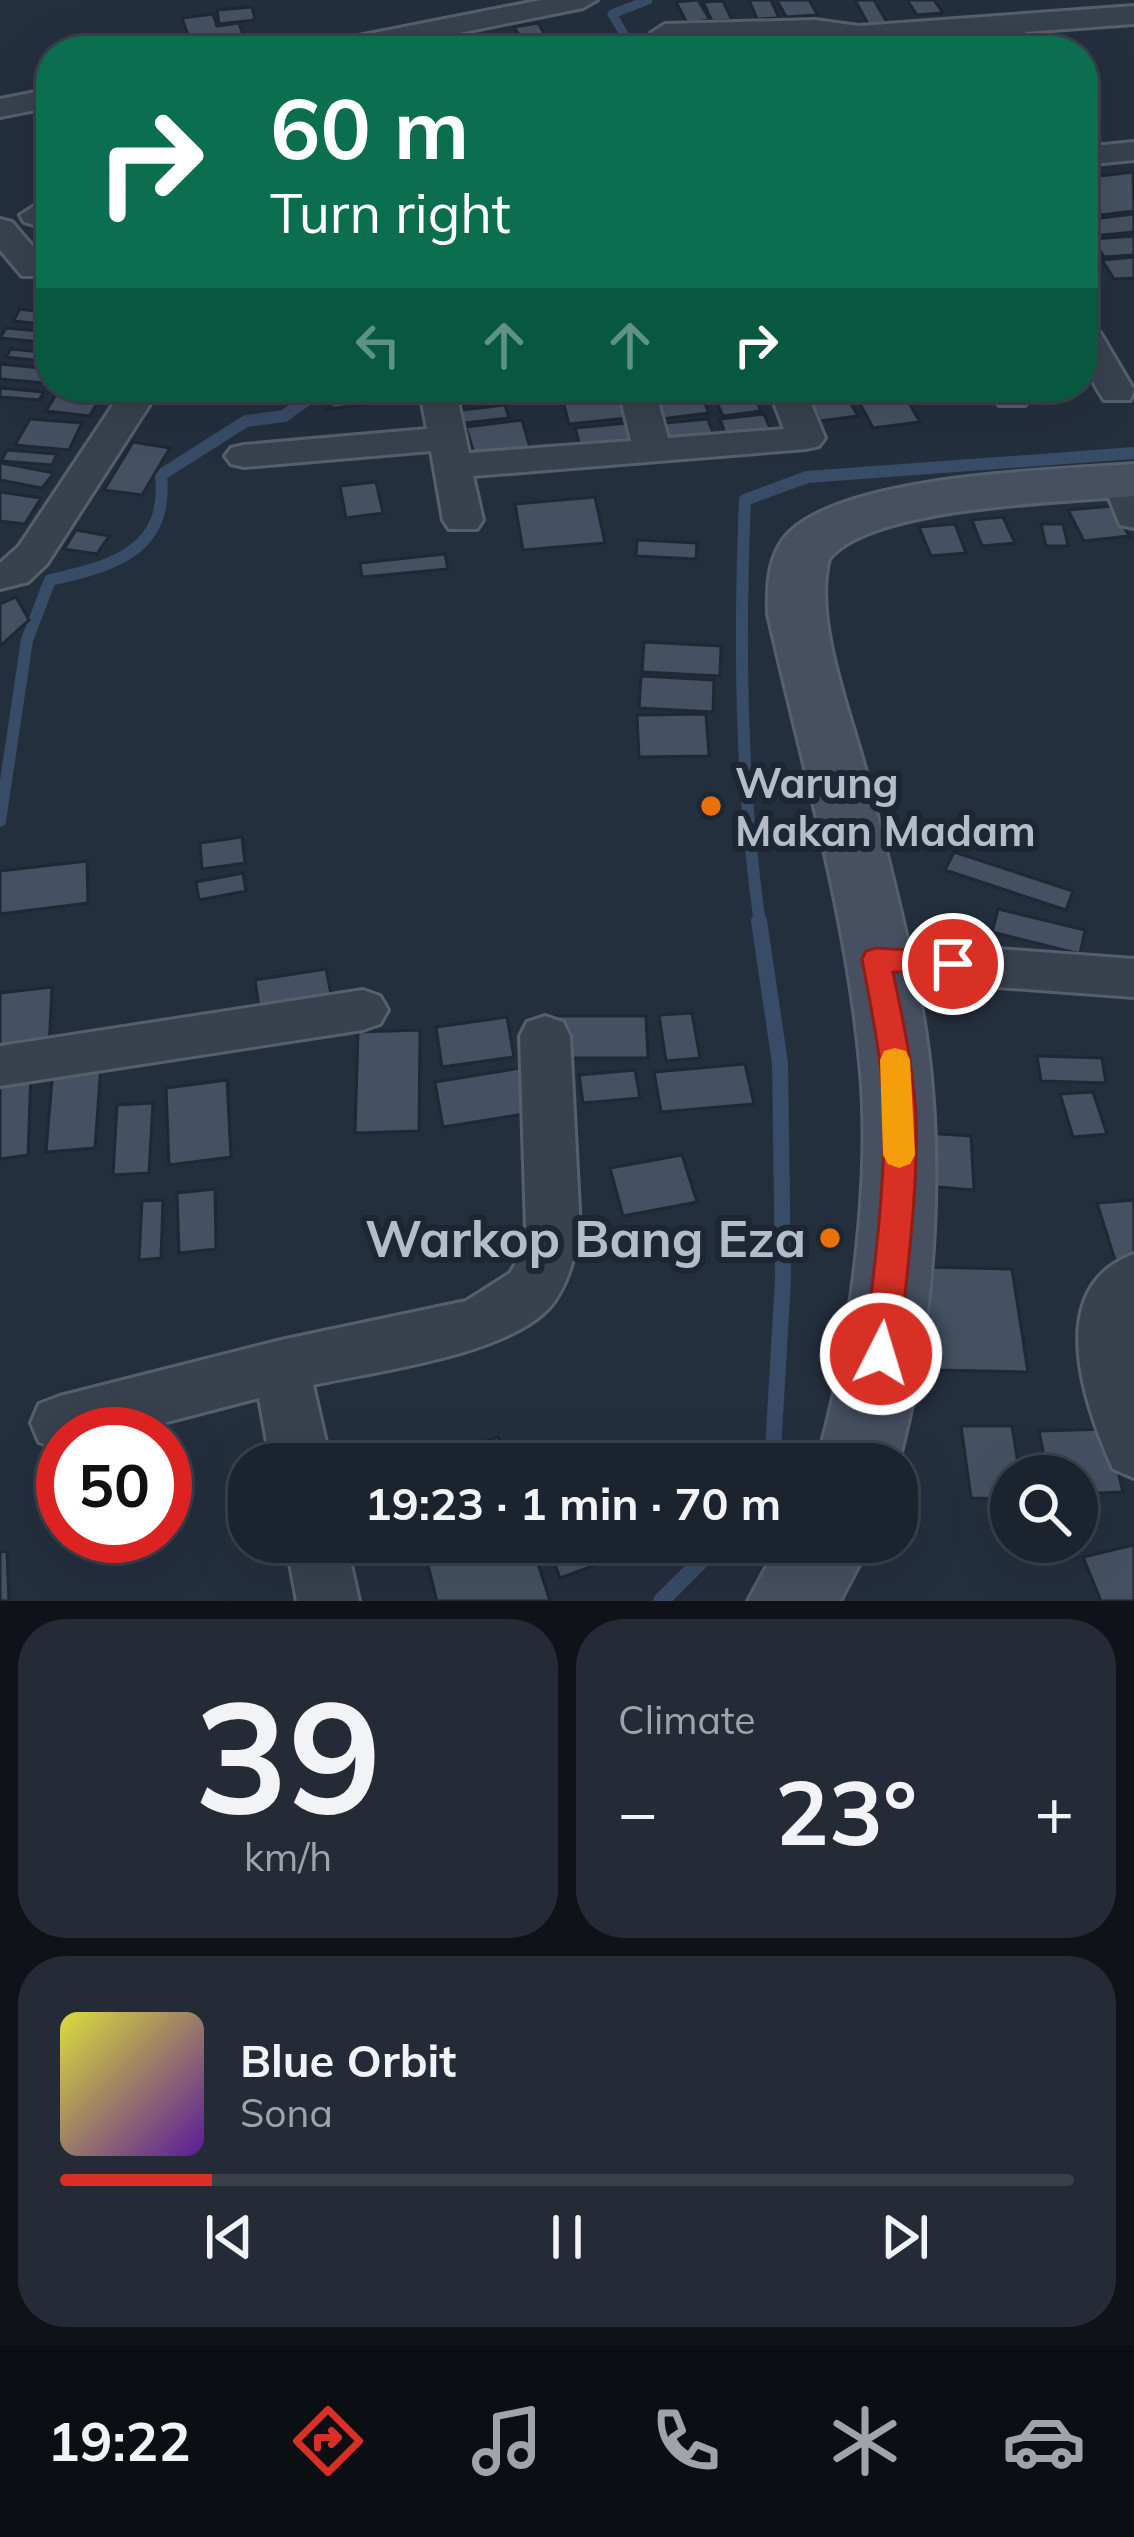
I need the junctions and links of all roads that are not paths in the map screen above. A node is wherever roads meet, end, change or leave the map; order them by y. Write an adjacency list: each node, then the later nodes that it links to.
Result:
1 (583, 0): 5 (street)
2 (838, 3): 8 (street)
3 (1134, 15): 4 (street)
4 (1006, 25): 9 (street); 10 (street)
5 (403, 36)
6 (665, 36): 7 (street)
7 (840, 36)
8 (859, 36)
9 (919, 36)
10 (1013, 36)
11 (36, 101): 12 (street)
12 (0, 108)
13 (1098, 151): 14 (street)
14 (1134, 152)
15 (0, 229): 16 (street)
16 (34, 269)
17 (1098, 360): 18 (street)
18 (1117, 392)
19 (133, 402): 28 (street)
20 (440, 402): 23 (street)
21 (640, 402): 24 (street)
22 (792, 402): 24 (street)
23 (450, 452): 24 (street); 25 (street); 27 (street)
24 (653, 453)
25 (244, 457)
26 (1129, 496): 29 (main road)
27 (464, 520)
28 (0, 576)
29 (876, 959): 30 (street); 38 (main road)
30 (1134, 978)
31 (363, 1010): 33 (street)
32 (545, 1036): 35 (street)
33 (0, 1066)
34 (1134, 1278): 39 (street)
35 (281, 1366): 36 (street); 37 (street)
36 (122, 1407)
37 (297, 1443)
38 (862, 1443)
39 (1134, 1450)
40 (320, 1563): 41 (street)
41 (328, 1601)

